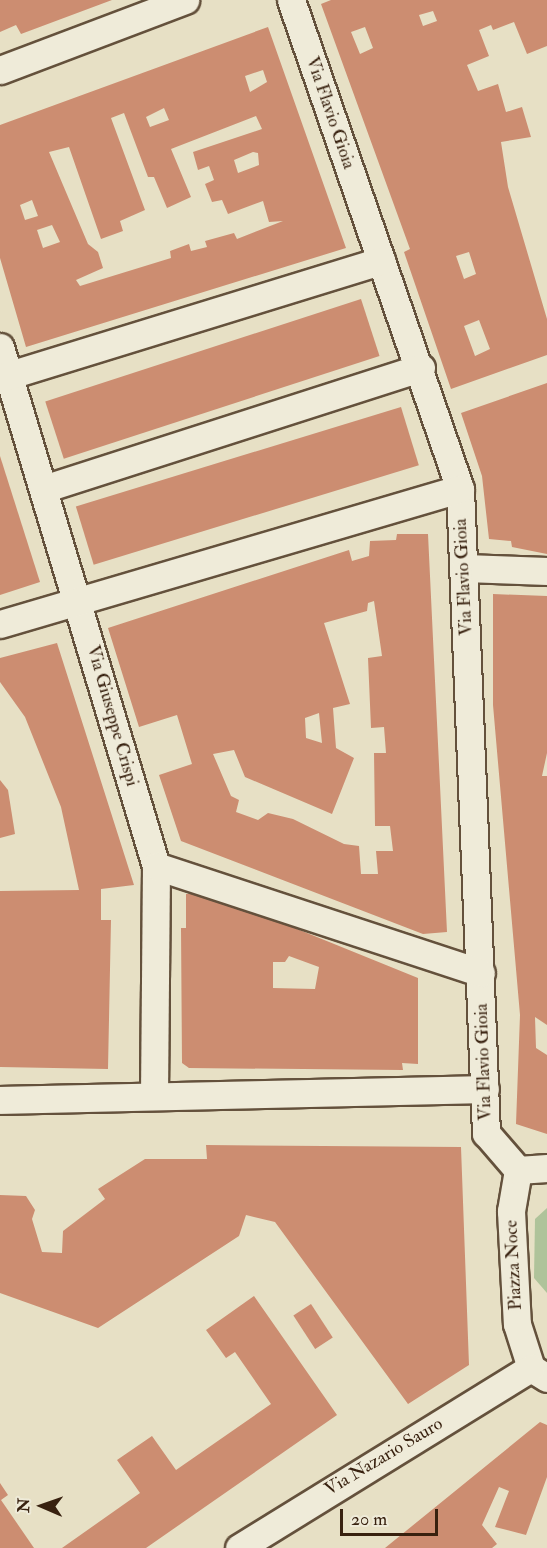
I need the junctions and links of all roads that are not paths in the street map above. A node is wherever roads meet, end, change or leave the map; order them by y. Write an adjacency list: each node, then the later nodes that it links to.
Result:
1 (185, 0): 3 (street)
2 (291, 0): 4 (street, Via Flavio Gioia)
3 (0, 70)
4 (381, 261): 6 (street, Via Flavio Gioia); 7 (street)
5 (0, 346): 7 (street, Via Giuseppe Crispi)
6 (421, 368): 8 (street); 9 (street, Via Flavio Gioia)
7 (5, 377): 8 (street, Via Giuseppe Crispi)
8 (43, 489): 12 (street, Via Giuseppe Crispi)
9 (460, 489): 10 (street, Via Flavio Gioia); 12 (street)
10 (465, 568): 11 (street); 15 (street, Via Flavio Gioia)
11 (547, 571)
12 (78, 602): 13 (street); 14 (street, Via Giuseppe Crispi)
13 (0, 624)
14 (156, 866): 15 (street); 17 (street, Via Giuseppe Crispi)
15 (481, 973): 16 (street, Via Flavio Gioia)
16 (485, 1089): 17 (street); 20 (street, Via Flavio Gioia)
17 (153, 1095): 18 (street)
18 (0, 1100)
19 (547, 1168): 20 (street)
20 (518, 1170): 21 (street, Piazza Noce)
21 (539, 1373): 22 (street, Via Nazario Sauro)
22 (268, 1539): 23 (street, Via Nazario Sauro)
23 (239, 1548)

